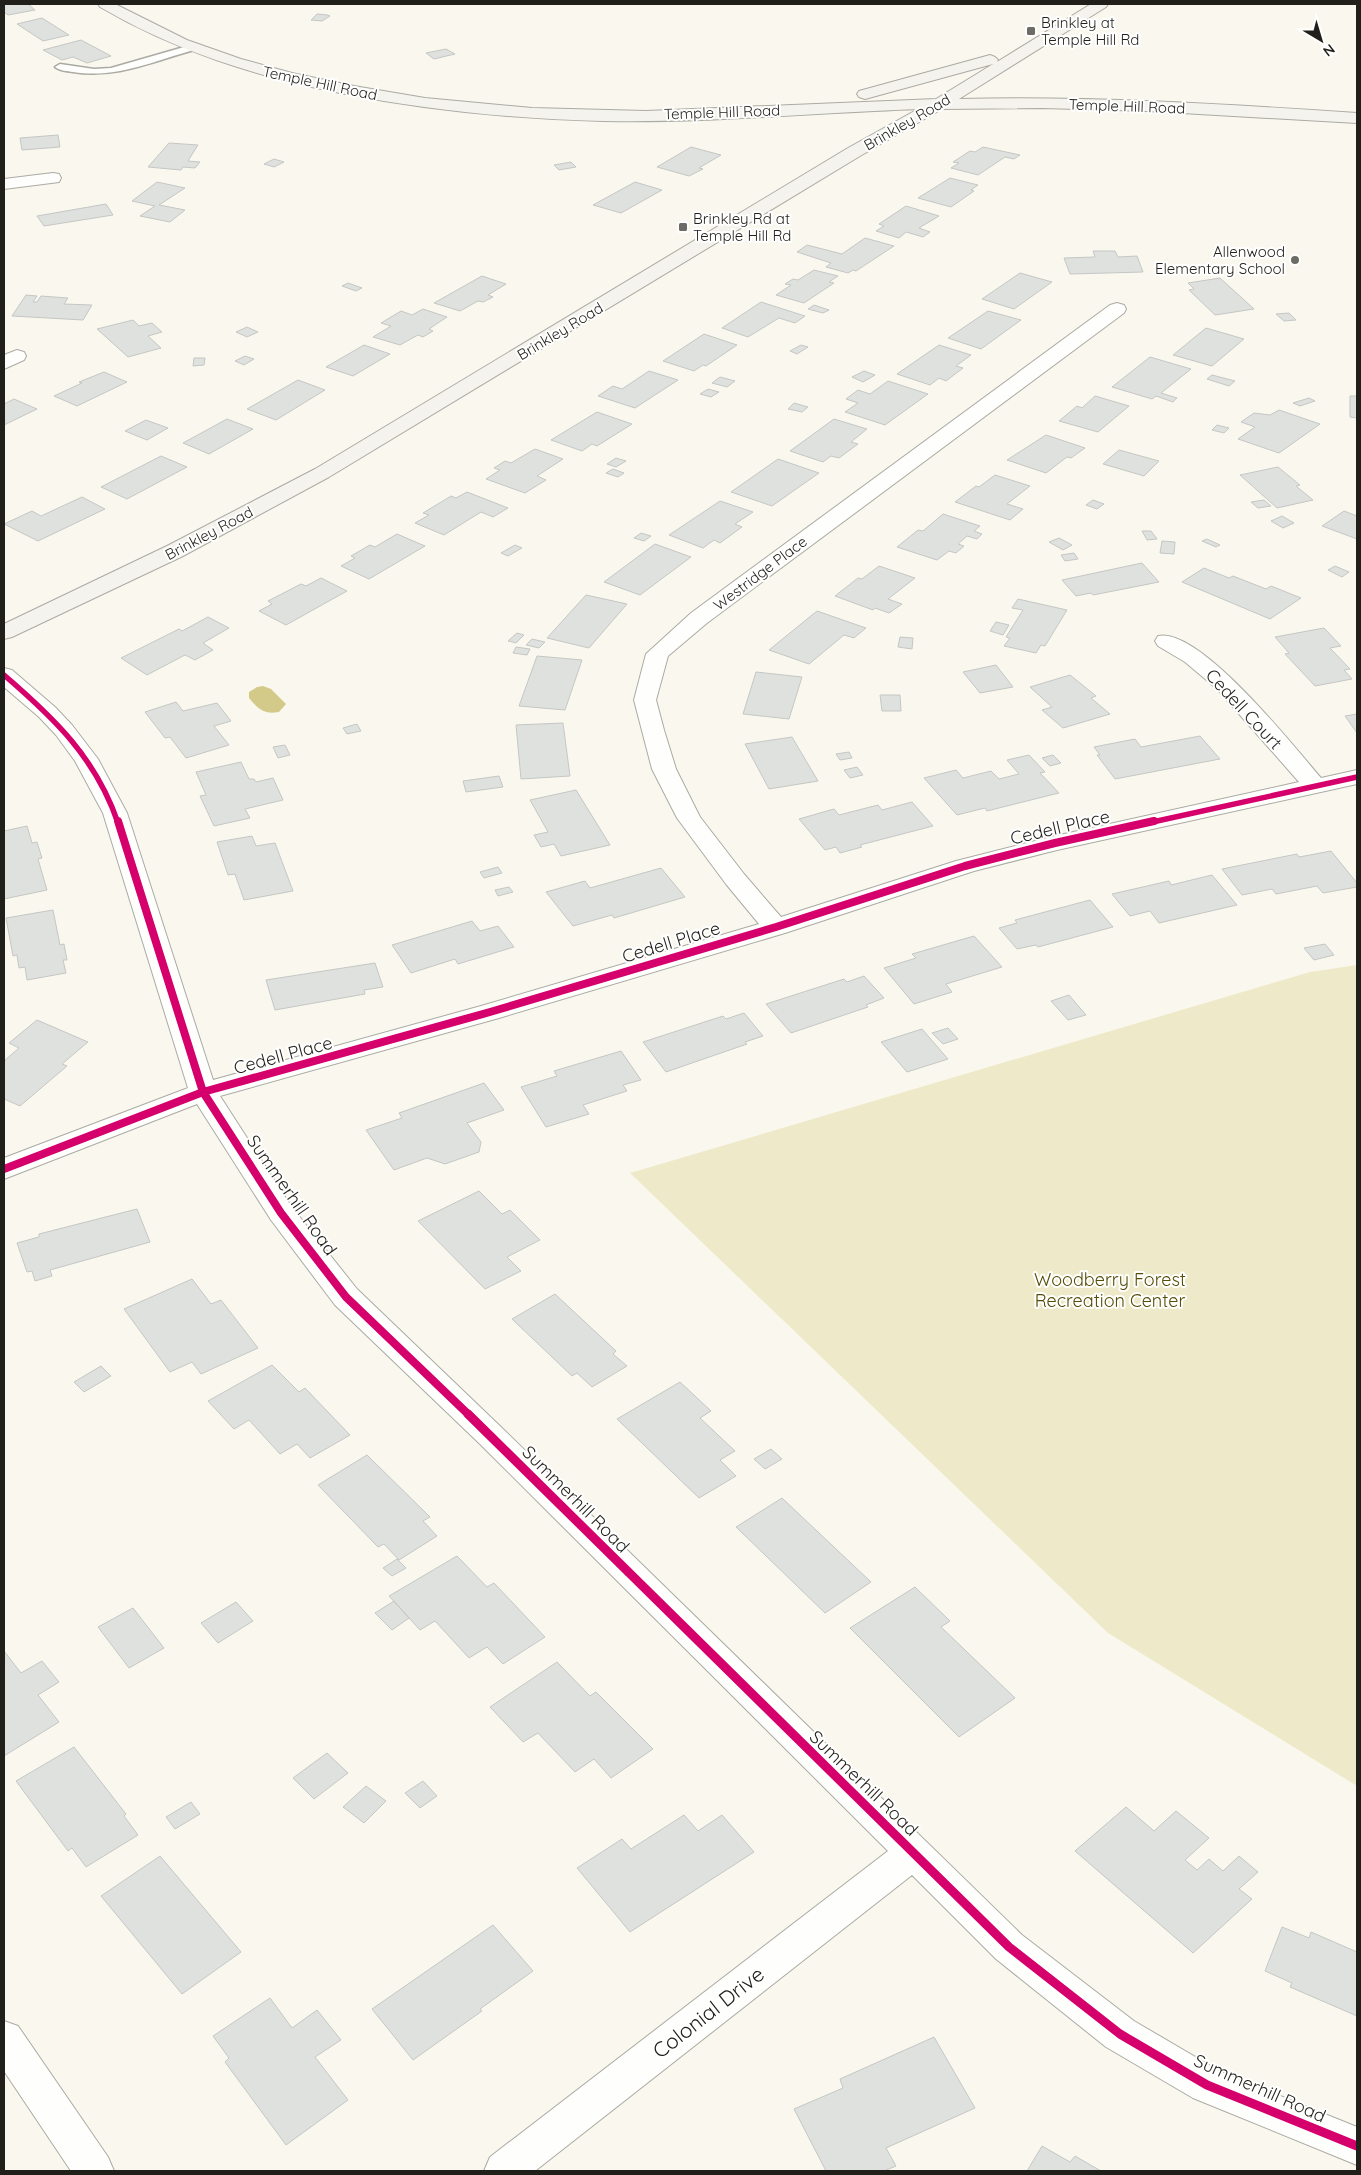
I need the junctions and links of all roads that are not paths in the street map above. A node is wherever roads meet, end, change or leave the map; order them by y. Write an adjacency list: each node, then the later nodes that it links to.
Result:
1 (105, 4): 4 (main road, Temple Hill Road)
2 (1101, 4): 3 (main road, Brinkley Road)
3 (1034, 45): 6 (main road, Brinkley Road); 7 (main road)
4 (191, 48): 5 (lane); 7 (main road, Temple Hill Road)
5 (60, 67)
6 (939, 104): 7 (main road, Temple Hill Road); 8 (main road, Temple Hill Road); 11 (main road, Brinkley Road)
7 (710, 113): 9 (main road)
8 (1357, 118)
9 (840, 123)
10 (858, 130): 11 (main road)
11 (854, 152): 15 (main road, Brinkley Road)
12 (53, 178): 13 (street)
13 (4, 184)
14 (1117, 309): 20 (street, Westridge Place)
15 (4, 632)
16 (1166, 641): 19 (street, Cedell Court)
17 (4, 675): 21 (street, Summerhill Road)
18 (1357, 778): 19 (street, Cedell Place)
19 (1315, 786): 20 (street, Cedell Place)
20 (776, 927): 21 (street, Cedell Place)
21 (203, 1092): 22 (street, Cedell Place); 23 (street, Summerhill Road)
22 (4, 1168)
23 (913, 1853): 25 (street, Summerhill Road); 27 (street, Colonial Drive)
24 (4, 2039): 26 (street)
25 (1357, 2146)
26 (94, 2171)
27 (504, 2171)

